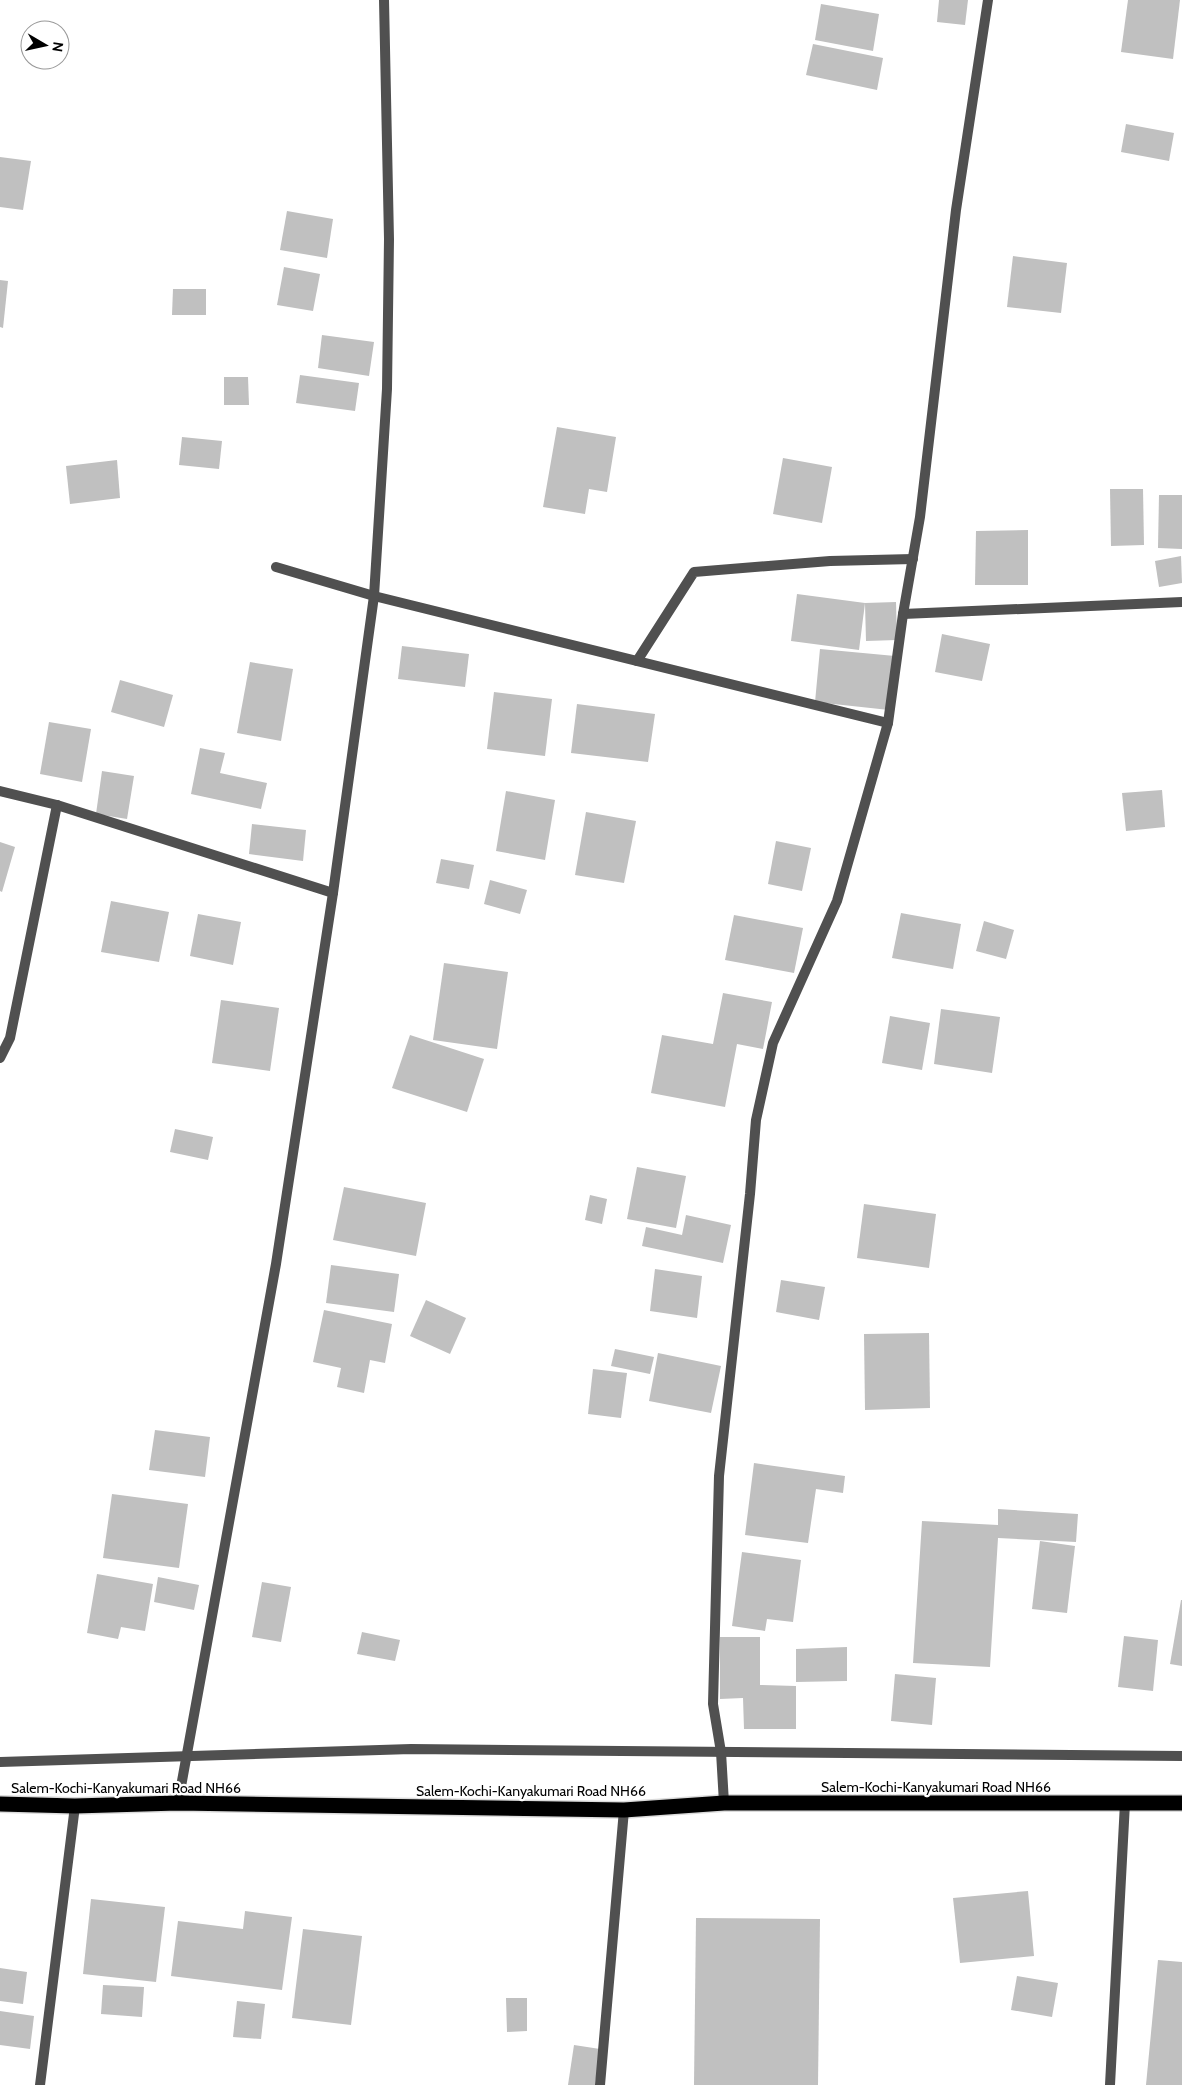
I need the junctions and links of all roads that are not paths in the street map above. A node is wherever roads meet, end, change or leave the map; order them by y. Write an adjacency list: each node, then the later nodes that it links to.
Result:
1 (384, 0): 5 (street)
2 (988, 0): 3 (street)
3 (913, 559): 7 (street); 8 (street)
4 (276, 567): 5 (street)
5 (374, 596): 8 (street); 12 (street)
6 (1182, 602): 7 (street)
7 (903, 614): 9 (street)
8 (637, 661): 9 (street)
9 (888, 724): 14 (street)
10 (0, 791): 11 (street)
11 (57, 805): 12 (street); 13 (street)
12 (333, 893): 15 (street)
13 (0, 1058)
14 (722, 1752): 15 (street); 16 (street); 19 (street)
15 (187, 1755): 17 (street); 18 (street)
16 (1182, 1756)
17 (0, 1762)
18 (178, 1803): 23 (highway, Salem-Kochi-Kanyakumari Road NH66); 24 (highway, Salem-Kochi-Kanyakumari Road NH66)
19 (724, 1803): 20 (highway, Salem-Kochi-Kanyakumari Road NH66); 24 (highway, Salem-Kochi-Kanyakumari Road NH66)
20 (1125, 1803): 21 (highway, Salem-Kochi-Kanyakumari Road NH66); 27 (street)
21 (1182, 1803)
22 (0, 1804): 23 (highway, Salem-Kochi-Kanyakumari Road NH66)
23 (75, 1806): 25 (street)
24 (624, 1810): 26 (street)
25 (40, 2085)
26 (600, 2085)
27 (1110, 2085)

